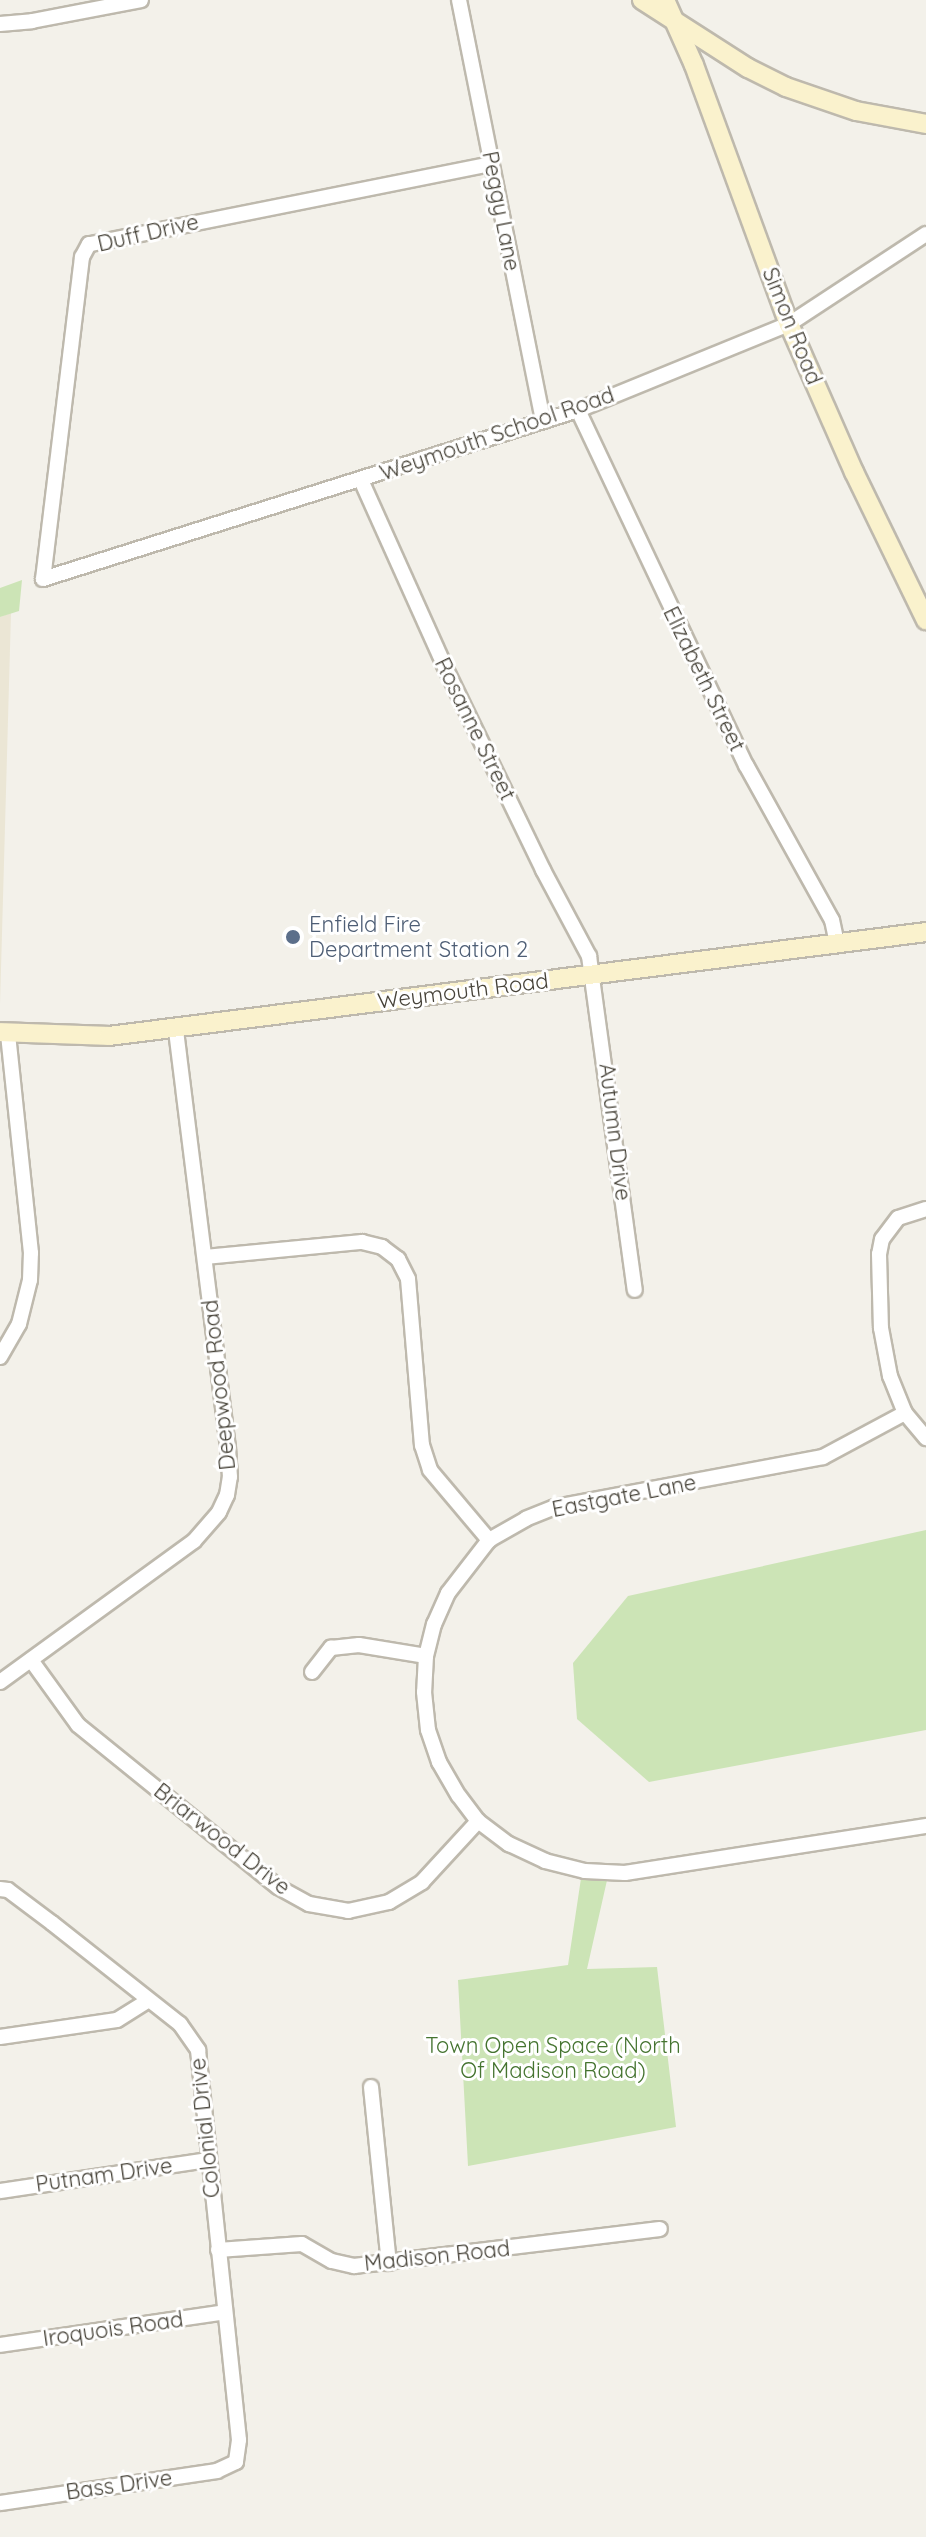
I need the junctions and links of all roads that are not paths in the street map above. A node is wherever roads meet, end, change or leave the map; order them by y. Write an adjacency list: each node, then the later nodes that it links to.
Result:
1 (141, 0): 5 (street)
2 (459, 0): 8 (street, Peggy Lane)
3 (642, 0): 6 (street)
4 (665, 0): 6 (street, Simon Road)
5 (0, 24)
6 (676, 25): 7 (street); 10 (street, Simon Road)
7 (926, 124)
8 (491, 164): 12 (street, Peggy Lane); 14 (street, Duff Drive)
9 (926, 234): 10 (street, Weymouth School Road)
10 (789, 324): 11 (street, Weymouth School Road); 15 (street, Simon Road)
11 (578, 410): 12 (street, Weymouth School Road); 17 (street, Elizabeth Street)
12 (543, 421): 13 (street, Weymouth School Road)
13 (361, 480): 14 (street, Weymouth School Road); 18 (street, Rosanne Street)
14 (43, 579)
15 (926, 620)
16 (926, 932): 17 (street, Weymouth Road)
17 (837, 943): 18 (street, Weymouth Road)
18 (594, 975): 19 (street, Weymouth Road); 23 (street, Autumn Drive)
19 (176, 1028): 20 (street, Weymouth Road); 22 (street, Deepwood Road)
20 (4, 1033): 24 (street)
21 (926, 1209): 25 (street)
22 (205, 1257): 27 (street); 29 (street, Deepwood Road)
23 (635, 1290)
24 (0, 1357)
25 (905, 1413): 26 (street); 27 (street, Eastgate Lane)
26 (926, 1438)
27 (489, 1540): 28 (street, Eastgate Lane)
28 (426, 1656): 30 (street); 32 (street, Eastgate Lane)
29 (31, 1660): 31 (street, Deepwood Road); 32 (street, Briarwood Drive)
30 (312, 1672)
31 (0, 1682)
32 (478, 1821): 33 (street, Eastgate Lane)
33 (926, 1826)
34 (0, 1889): 35 (street, Colonial Drive)
35 (147, 2001): 36 (street); 38 (street, Colonial Drive)
36 (0, 2037)
37 (371, 2087): 42 (street)
38 (207, 2160): 39 (street, Putnam Drive); 41 (street, Colonial Drive)
39 (0, 2191)
40 (660, 2229): 42 (street, Madison Road)
41 (218, 2250): 42 (street, Madison Road); 43 (street, Colonial Drive)
42 (389, 2263)
43 (225, 2312): 44 (street, Iroquois Road); 45 (street, Colonial Drive)
44 (0, 2345)
45 (236, 2462): 46 (street, Bass Drive)
46 (0, 2503)

